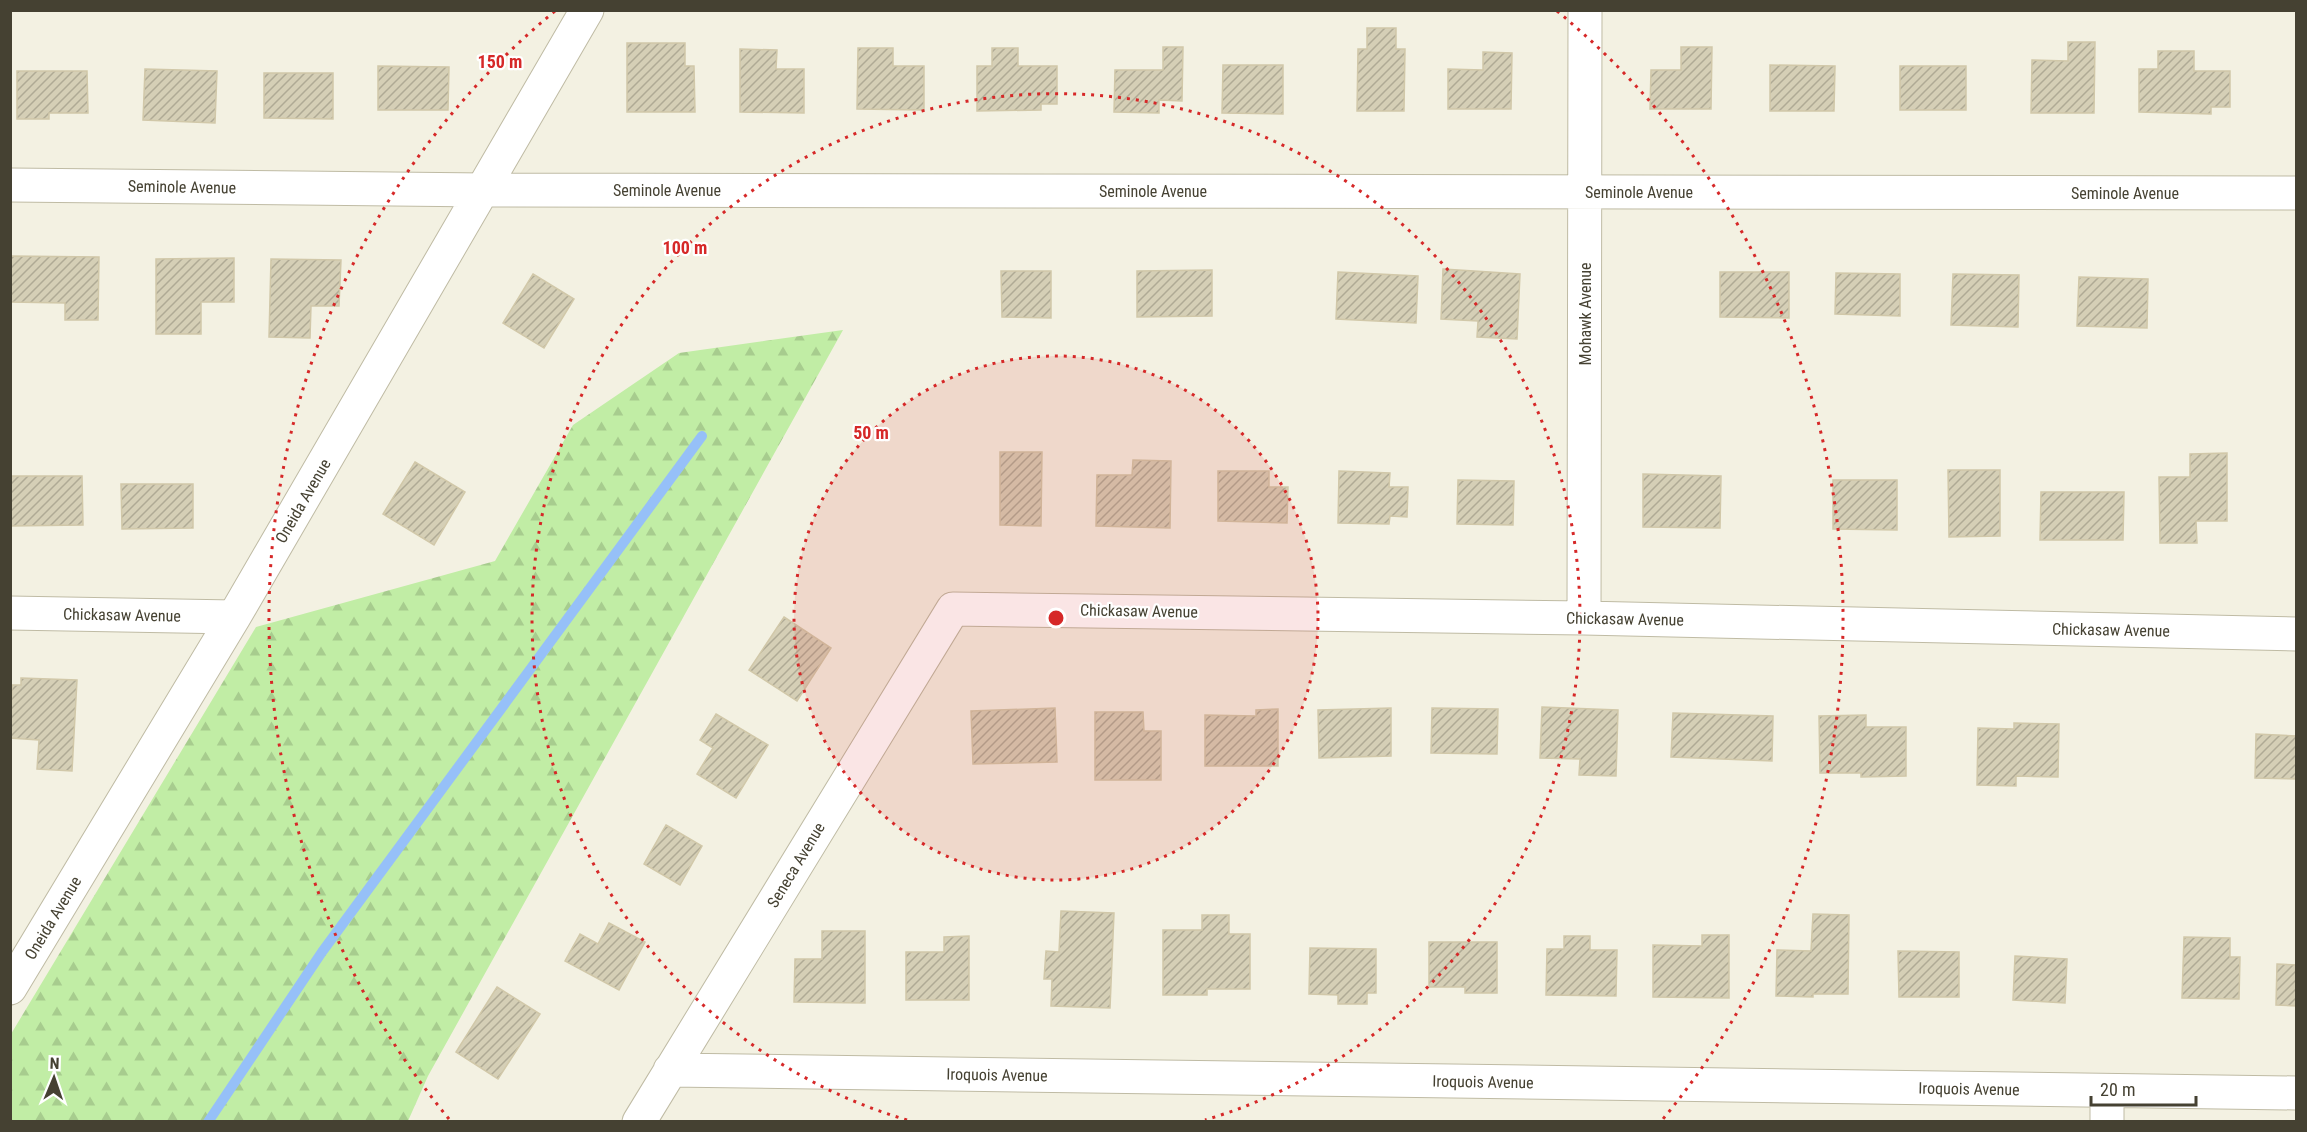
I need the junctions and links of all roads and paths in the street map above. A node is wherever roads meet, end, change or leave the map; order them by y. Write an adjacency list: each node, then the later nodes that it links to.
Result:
1 (587, 10): 4 (street, Oneida Avenue)
2 (1585, 10): 5 (street, Mohawk Avenue)
3 (10, 185): 4 (street, Seminole Avenue)
4 (485, 190): 5 (street, Seminole Avenue); 9 (street, Oneida Avenue)
5 (1585, 192): 6 (street, Seminole Avenue); 10 (street, Mohawk Avenue)
6 (2296, 193)
7 (953, 609): 10 (street, Chickasaw Avenue); 13 (street, Seneca Avenue)
8 (10, 613): 9 (street, Chickasaw Avenue)
9 (234, 618): 12 (street, Oneida Avenue)
10 (1584, 618): 11 (street, Chickasaw Avenue)
11 (2296, 634)
12 (10, 988)
13 (670, 1070): 15 (street, Iroquois Avenue); 16 (street, Seneca Avenue)
14 (2296, 1093): 15 (street, Iroquois Avenue)
15 (2107, 1106)
16 (639, 1122)

